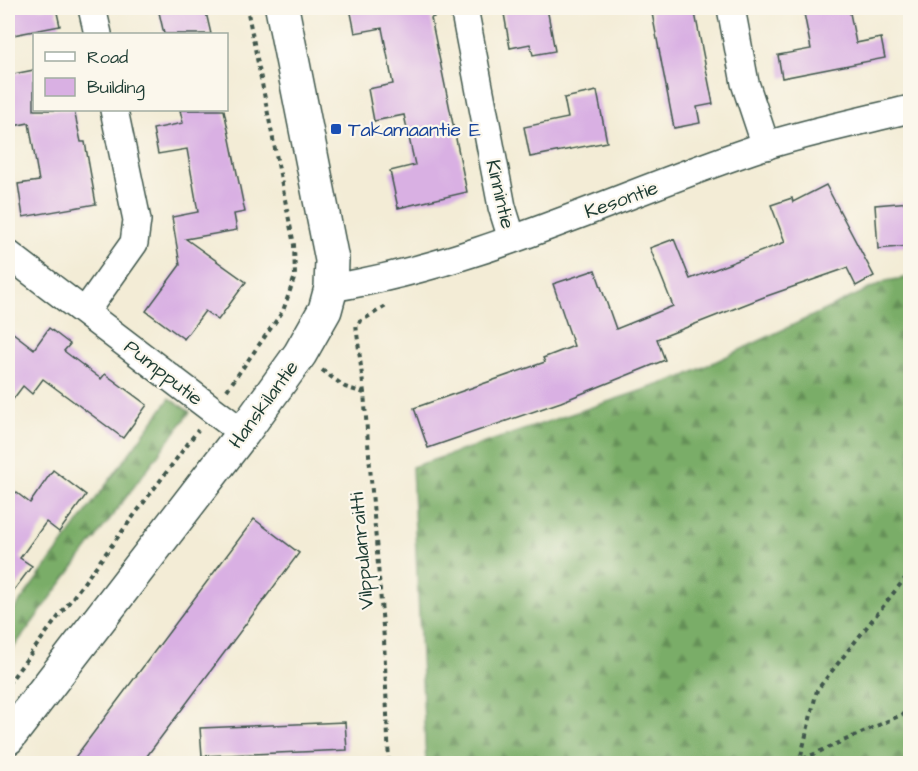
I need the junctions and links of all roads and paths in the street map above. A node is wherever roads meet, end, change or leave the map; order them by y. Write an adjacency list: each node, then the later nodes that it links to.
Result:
1 (92, 8): 6 (street)
2 (247, 8): 17 (path)
3 (282, 8): 12 (street, Hanskilantie)
4 (464, 8): 10 (street, Kinnintie)
5 (731, 8): 9 (street)
6 (98, 33)
7 (910, 110): 9 (street, Kesontie)
8 (114, 111): 14 (street)
9 (766, 146): 10 (street, Kesontie)
10 (512, 239): 12 (street, Kesontie)
11 (8, 254): 14 (street, Pumpputie)
12 (332, 288): 19 (street, Hanskilantie)
13 (381, 308): 16 (path, Vilppulanraitti)
14 (85, 312): 19 (street, Pumpputie)
15 (316, 365): 16 (path)
16 (364, 393): 25 (path, Vilppulanraitti)
17 (220, 399)
18 (205, 422): 21 (path)
19 (243, 433): 23 (street, Hanskilantie)
20 (910, 572): 24 (path)
21 (8, 684)
22 (910, 711): 24 (path)
23 (8, 738)
24 (801, 762): 26 (path)
25 (389, 764)
26 (827, 764)

